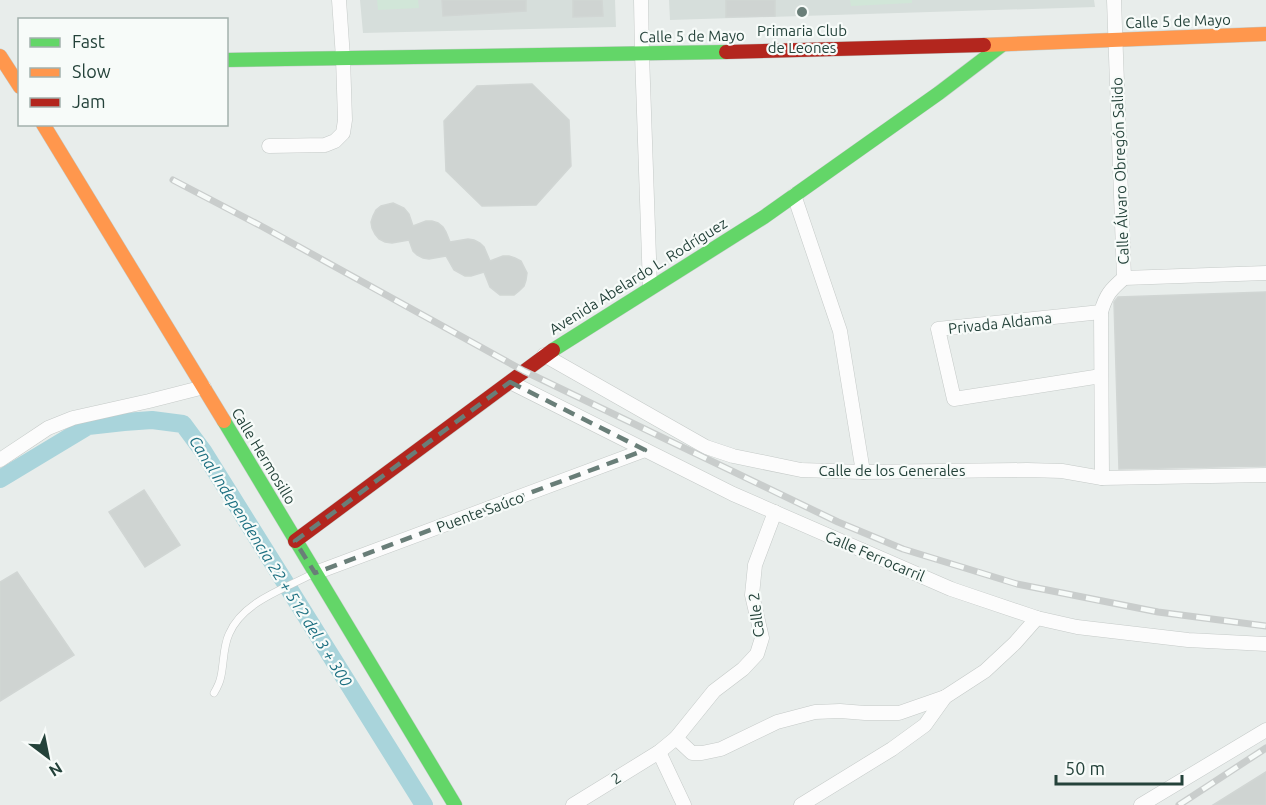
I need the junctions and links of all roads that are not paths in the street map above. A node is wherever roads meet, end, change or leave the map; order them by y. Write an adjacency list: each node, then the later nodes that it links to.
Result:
1 (339, 0): 8 (street)
2 (641, 0): 7 (street)
3 (1114, 0): 5 (street, Calle Álvaro Obregón Salido)
4 (1266, 34): 5 (street, Calle 5 de Mayo)
5 (1116, 40): 6 (street, Calle 5 de Mayo); 16 (street, Calle Álvaro Obregón Salido)
6 (1002, 45): 7 (street, Calle 5 de Mayo); 14 (street, Avenida Abelardo L. Rodríguez)
7 (642, 54): 8 (street, Calle 5 de Mayo); 17 (street)
8 (344, 58): 9 (street, Calle 5 de Mayo); 13 (street)
9 (228, 60)
10 (6, 63): 11 (street)
11 (18, 84)
12 (44, 126): 22 (street, Calle Hermosillo)
13 (269, 146)
14 (794, 195): 17 (street, Avenida Abelardo L. Rodríguez); 25 (street)
15 (1266, 273): 16 (street)
16 (1124, 278): 18 (street, Calle Álvaro Obregón Salido)
17 (650, 287): 19 (street, Avenida Abelardo L. Rodríguez)
18 (1101, 312): 20 (street, Calle Álvaro Obregón Salido); 20 (street, Privada Aldama)
19 (544, 355): 21 (street, Avenida Abelardo L. Rodríguez); 25 (street, Calle de los Generales)
20 (1101, 376): 27 (street, Calle Álvaro Obregón Salido)
21 (510, 382): 23 (street, Calle Ferrocarril); 29 (street, Avenida Abelardo L. Rodríguez)
22 (204, 387): 24 (street); 29 (street, Calle Hermosillo)
23 (645, 450): 28 (street, Calle Ferrocarril); 30 (street, Puente Saúco)
24 (0, 460)
25 (863, 472): 27 (street, Calle de los Generales)
26 (1266, 475): 27 (street, Calle de los Generales)
27 (1102, 477)
28 (775, 512): 31 (street, Calle Ferrocarril); 36 (street, Calle 2)
29 (296, 542): 30 (street, Calle Hermosillo)
30 (314, 573): 33 (lane); 38 (street, Calle Hermosillo)
31 (1037, 618): 32 (street, Calle Ferrocarril); 34 (street)
32 (1266, 644)
33 (214, 693)
34 (945, 697): 36 (street); 41 (street)
35 (1266, 730): 42 (street)
36 (676, 738): 37 (street, Calle 2)
37 (659, 752): 39 (street, 2); 40 (street)
38 (455, 805)
39 (573, 805)
40 (684, 805)
41 (801, 805)
42 (1141, 805)

